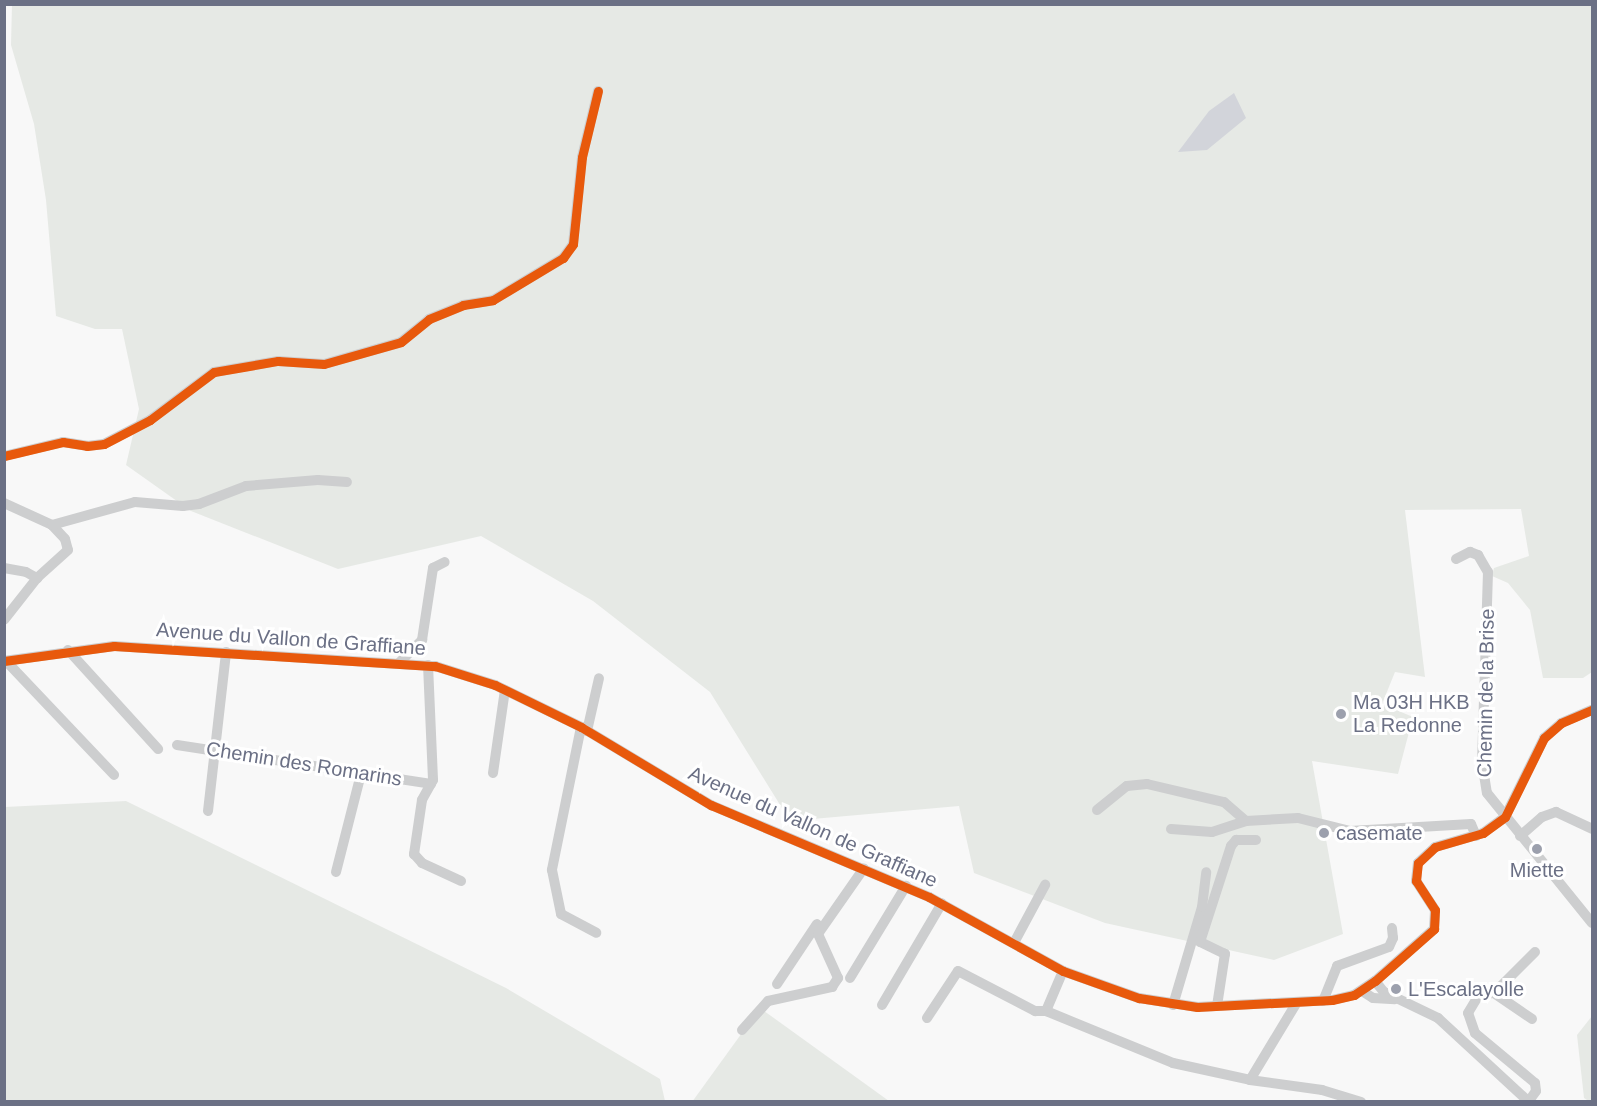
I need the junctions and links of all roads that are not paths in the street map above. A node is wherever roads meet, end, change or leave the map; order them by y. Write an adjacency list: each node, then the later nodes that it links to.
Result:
1 (598, 91): 2 (street)
2 (4, 456)
3 (346, 482): 5 (street)
4 (4, 503): 5 (street)
5 (52, 525): 9 (street)
6 (1455, 559): 29 (street, Chemin de la Brise)
7 (445, 562): 14 (street)
8 (4, 568): 9 (street)
9 (37, 578): 10 (street)
10 (4, 620)
11 (68, 650): 12 (street, Avenue du Vallon de Graffiane); 13 (street, Avenue du Vallon de Graffiane); 21 (street)
12 (226, 652): 14 (street, Avenue du Vallon de Graffiane); 22 (street)
13 (6, 663): 25 (street)
14 (399, 663): 15 (street, Avenue du Vallon de Graffiane)
15 (428, 665): 17 (street, Avenue du Vallon de Graffiane); 26 (street, Chemin des Romarins)
16 (599, 678): 19 (street)
17 (505, 690): 19 (street, Avenue du Vallon de Graffiane); 23 (street)
18 (1593, 710): 29 (street)
19 (584, 729): 36 (street, Avenue du Vallon de Graffiane); 45 (street)
20 (177, 745): 22 (street, Chemin des Romarins)
21 (158, 749)
22 (216, 749): 24 (street, Chemin des Romarins); 28 (street)
23 (493, 773)
24 (361, 774): 26 (street, Chemin des Romarins); 37 (street)
25 (114, 775)
26 (431, 784): 39 (street, Chemin des Romarins)
27 (1097, 810): 30 (street)
28 (208, 811)
29 (1505, 817): 33 (street); 34 (street)
30 (1246, 820): 31 (street); 33 (street)
31 (1171, 829)
32 (1593, 830): 34 (street)
33 (1476, 836): 50 (street, Avenue du Vallon de Graffiane)
34 (1520, 836): 43 (street)
35 (1256, 840): 59 (street)
36 (861, 867): 41 (street, Avenue du Vallon de Graffiane); 51 (street); 63 (street)
37 (336, 872)
38 (1206, 873): 58 (street)
39 (461, 881)
40 (1045, 885): 46 (street)
41 (906, 886): 42 (street, Avenue du Vallon de Graffiane); 49 (street)
42 (942, 903): 46 (street, Avenue du Vallon de Graffiane); 57 (street)
43 (1593, 923)
44 (1392, 928): 55 (street)
45 (596, 933)
46 (1014, 941): 48 (street, Avenue du Vallon de Graffiane)
47 (1535, 952): 53 (street)
48 (1063, 971): 58 (street, Avenue du Vallon de Graffiane); 60 (street)
49 (850, 978)
50 (1375, 981): 52 (street, Avenue du Vallon de Graffiane); 54 (street)
51 (777, 984)
52 (1362, 991): 54 (street); 55 (street, Avenue du Vallon de Graffiane)
53 (1494, 993): 62 (street); 66 (street)
54 (1401, 999): 66 (street)
55 (1323, 1001): 56 (street, Avenue du Vallon de Graffiane)
56 (1297, 1002): 59 (street, Avenue du Vallon de Graffiane); 64 (street)
57 (882, 1005)
58 (1173, 1005): 59 (street, Avenue du Vallon de Graffiane)
59 (1217, 1006)
60 (1046, 1011): 61 (street); 64 (street)
61 (927, 1018)
62 (1532, 1019)
63 (742, 1030)
64 (1250, 1080): 65 (street)
65 (1361, 1101)
66 (1529, 1101)

